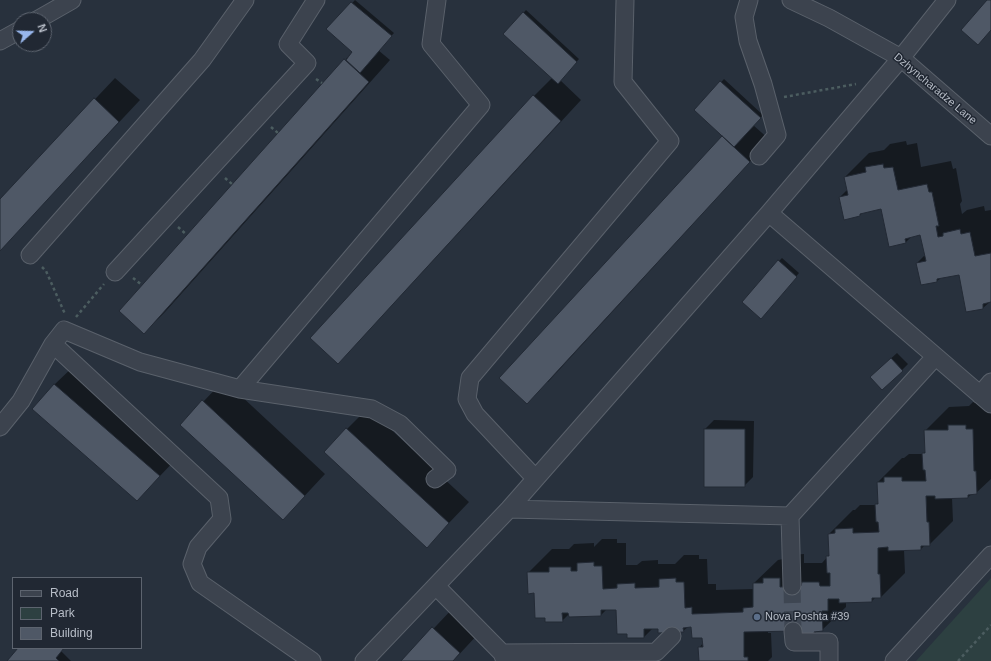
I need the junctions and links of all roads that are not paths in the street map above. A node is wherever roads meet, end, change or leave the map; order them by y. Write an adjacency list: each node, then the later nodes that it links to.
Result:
1 (72, 0): 10 (street)
2 (245, 0): 17 (street)
3 (316, 0): 18 (street)
4 (437, 0): 21 (street)
5 (625, 0): 24 (street)
6 (749, 0): 15 (street)
7 (791, 0): 9 (street, Dzhyncharadze Lane)
8 (947, 0): 13 (street)
9 (821, 6): 13 (street, Dzhyncharadze Lane)
10 (52, 12)
11 (12, 35): 12 (street)
12 (0, 42)
13 (901, 58): 14 (street, Dzhyncharadze Lane); 16 (street)
14 (989, 132)
15 (759, 156)
16 (769, 213): 20 (street); 24 (street)
17 (30, 255)
18 (115, 272)
19 (53, 344): 21 (street); 23 (street); 34 (street)
20 (935, 357): 22 (street); 27 (street)
21 (240, 389): 25 (street)
22 (987, 394)
23 (2, 424)
24 (535, 478): 26 (street)
25 (435, 479)
26 (509, 509): 27 (street); 29 (street)
27 (790, 516): 30 (street)
28 (991, 555): 37 (street)
29 (436, 586): 33 (street); 35 (street)
30 (792, 586)
31 (793, 631): 36 (street)
32 (672, 636): 33 (street)
33 (504, 657)
34 (312, 661)
35 (364, 661)
36 (829, 661)
37 (894, 661)

